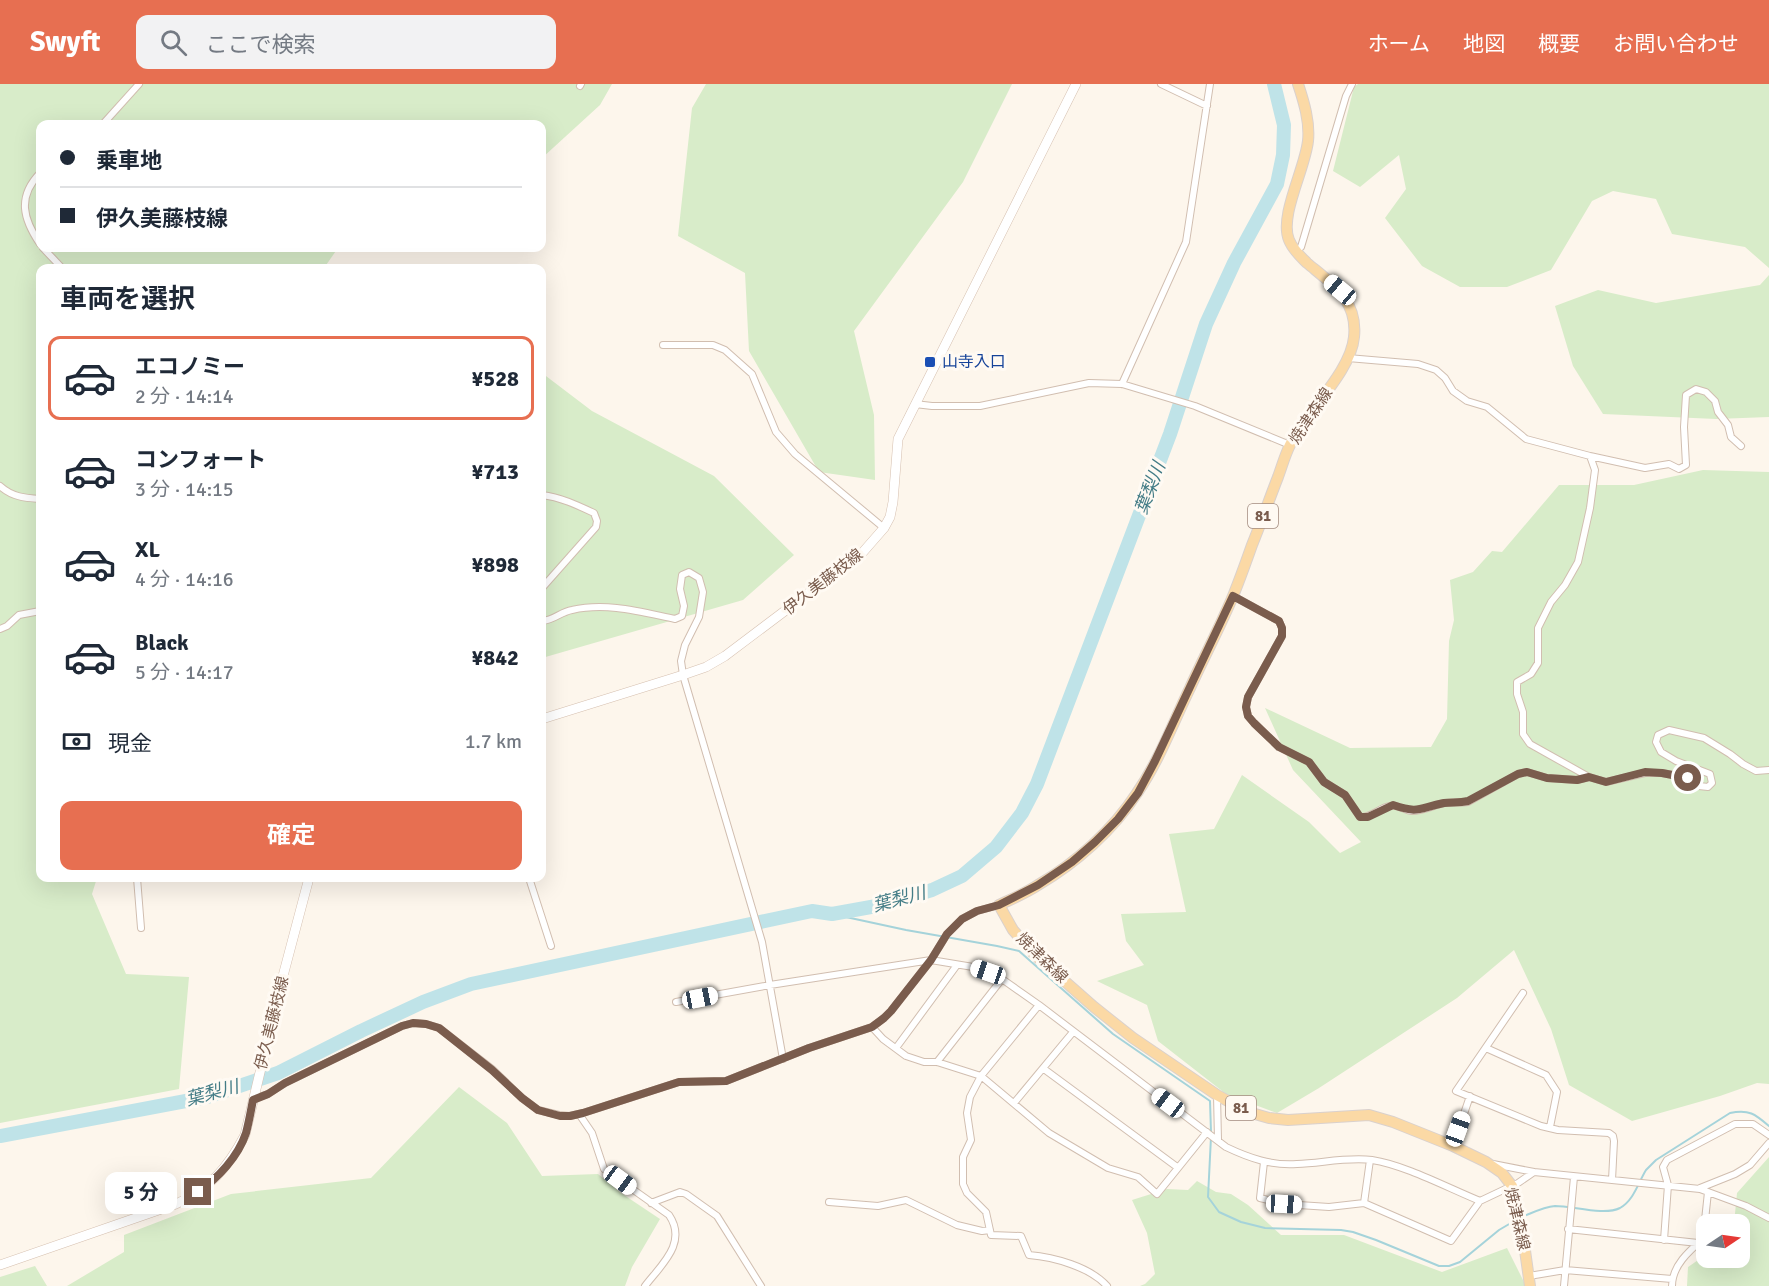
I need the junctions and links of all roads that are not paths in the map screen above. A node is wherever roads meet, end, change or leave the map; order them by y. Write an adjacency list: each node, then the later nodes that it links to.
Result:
1 (139, 84): 8 (street)
2 (1076, 84): 17 (main road, 伊久美藤枝線)
3 (1161, 84): 7 (street)
4 (1210, 84): 7 (street)
5 (1298, 84): 11 (main road)
6 (1352, 84): 11 (street)
7 (1207, 106): 16 (street)
8 (106, 120)
9 (36, 178): 10 (street)
10 (36, 235)
11 (1295, 251): 15 (main road, 焼津森線 / 81)
12 (47, 252): 13 (street)
13 (58, 264)
14 (663, 345): 24 (street)
15 (1347, 358): 18 (main road, 焼津森線 / 81); 20 (street)
16 (1122, 384): 17 (street); 18 (street)
17 (915, 404): 24 (main road, 伊久美藤枝線)
18 (1290, 445): 26 (main road, 焼津森線 / 81)
19 (1741, 446): 20 (street)
20 (1590, 456): 33 (street)
21 (0, 486): 23 (street)
22 (546, 496): 25 (street)
23 (36, 498)
24 (884, 528): 30 (main road, 伊久美藤枝線)
25 (546, 583)
26 (1233, 596): 33 (street); 37 (main road, 焼津森線 / 81)
27 (36, 612): 29 (street)
28 (546, 621): 30 (street)
29 (0, 629)
30 (683, 675): 31 (main road, 伊久美藤枝線); 43 (street)
31 (546, 718)
32 (1769, 770): 33 (street)
33 (1589, 777)
34 (136, 882): 38 (street)
35 (308, 882): 56 (main road, 伊久美藤枝線)
36 (530, 882): 39 (street)
37 (999, 905): 40 (street); 55 (main road, 焼津森線 / 81)
38 (141, 928)
39 (551, 946)
40 (931, 960): 41 (street); 43 (street); 47 (street)
41 (957, 965): 42 (street); 49 (street)
42 (1002, 979): 46 (street); 52 (street)
43 (770, 985): 45 (street); 51 (street)
44 (1522, 993): 50 (street)
45 (676, 1002)
46 (1039, 1005): 48 (street); 54 (street)
47 (872, 1027): 49 (street); 51 (street)
48 (1073, 1032): 53 (street); 61 (street)
49 (896, 1048): 52 (street)
50 (1486, 1048): 57 (street); 60 (street)
51 (783, 1059): 59 (street)
52 (937, 1062): 54 (street)
53 (1044, 1069): 58 (street); 69 (street)
54 (981, 1076): 58 (street); 84 (street)
55 (1217, 1095): 63 (street); 65 (main road, 焼津森線 / 81)
56 (254, 1096): 59 (street); 88 (main road, 伊久美藤枝線)
57 (1470, 1096): 60 (street); 65 (street)
58 (1014, 1102): 69 (street)
59 (579, 1114): 79 (street)
60 (1550, 1127): 72 (street)
61 (1207, 1132): 63 (street); 69 (street)
62 (1769, 1135): 73 (street)
63 (1218, 1140): 67 (street)
64 (1769, 1143): 75 (street)
65 (1453, 1146): 68 (main road, 焼津森線 / 81)
66 (1370, 1160): 67 (street); 77 (street); 80 (street)
67 (1264, 1162): 80 (street)
68 (1486, 1162): 70 (street); 74 (main road, 焼津森線 / 81)
69 (1177, 1167)
70 (1534, 1172): 71 (street); 74 (street)
71 (1574, 1177): 72 (street); 83 (street)
72 (1612, 1180): 73 (street)
73 (1668, 1185): 75 (street); 85 (street)
74 (1512, 1186): 77 (street); 90 (main road, 焼津森線)
75 (1700, 1189): 76 (street)
76 (1708, 1192): 81 (street); 82 (street)
77 (1480, 1201): 80 (street)
78 (829, 1202): 84 (street)
79 (651, 1203): 92 (street); 93 (street)
80 (1364, 1203)
81 (1706, 1214)
82 (1769, 1218)
83 (1568, 1229): 85 (street); 89 (street)
84 (990, 1230): 94 (street)
85 (1664, 1240): 86 (street)
86 (1696, 1243)
87 (1696, 1245): 91 (street)
88 (0, 1265)
89 (1565, 1270): 90 (street); 91 (street); 95 (street)
90 (1530, 1281)
91 (1672, 1282)
92 (645, 1286)
93 (761, 1286)
94 (1107, 1286)
95 (1564, 1286)

